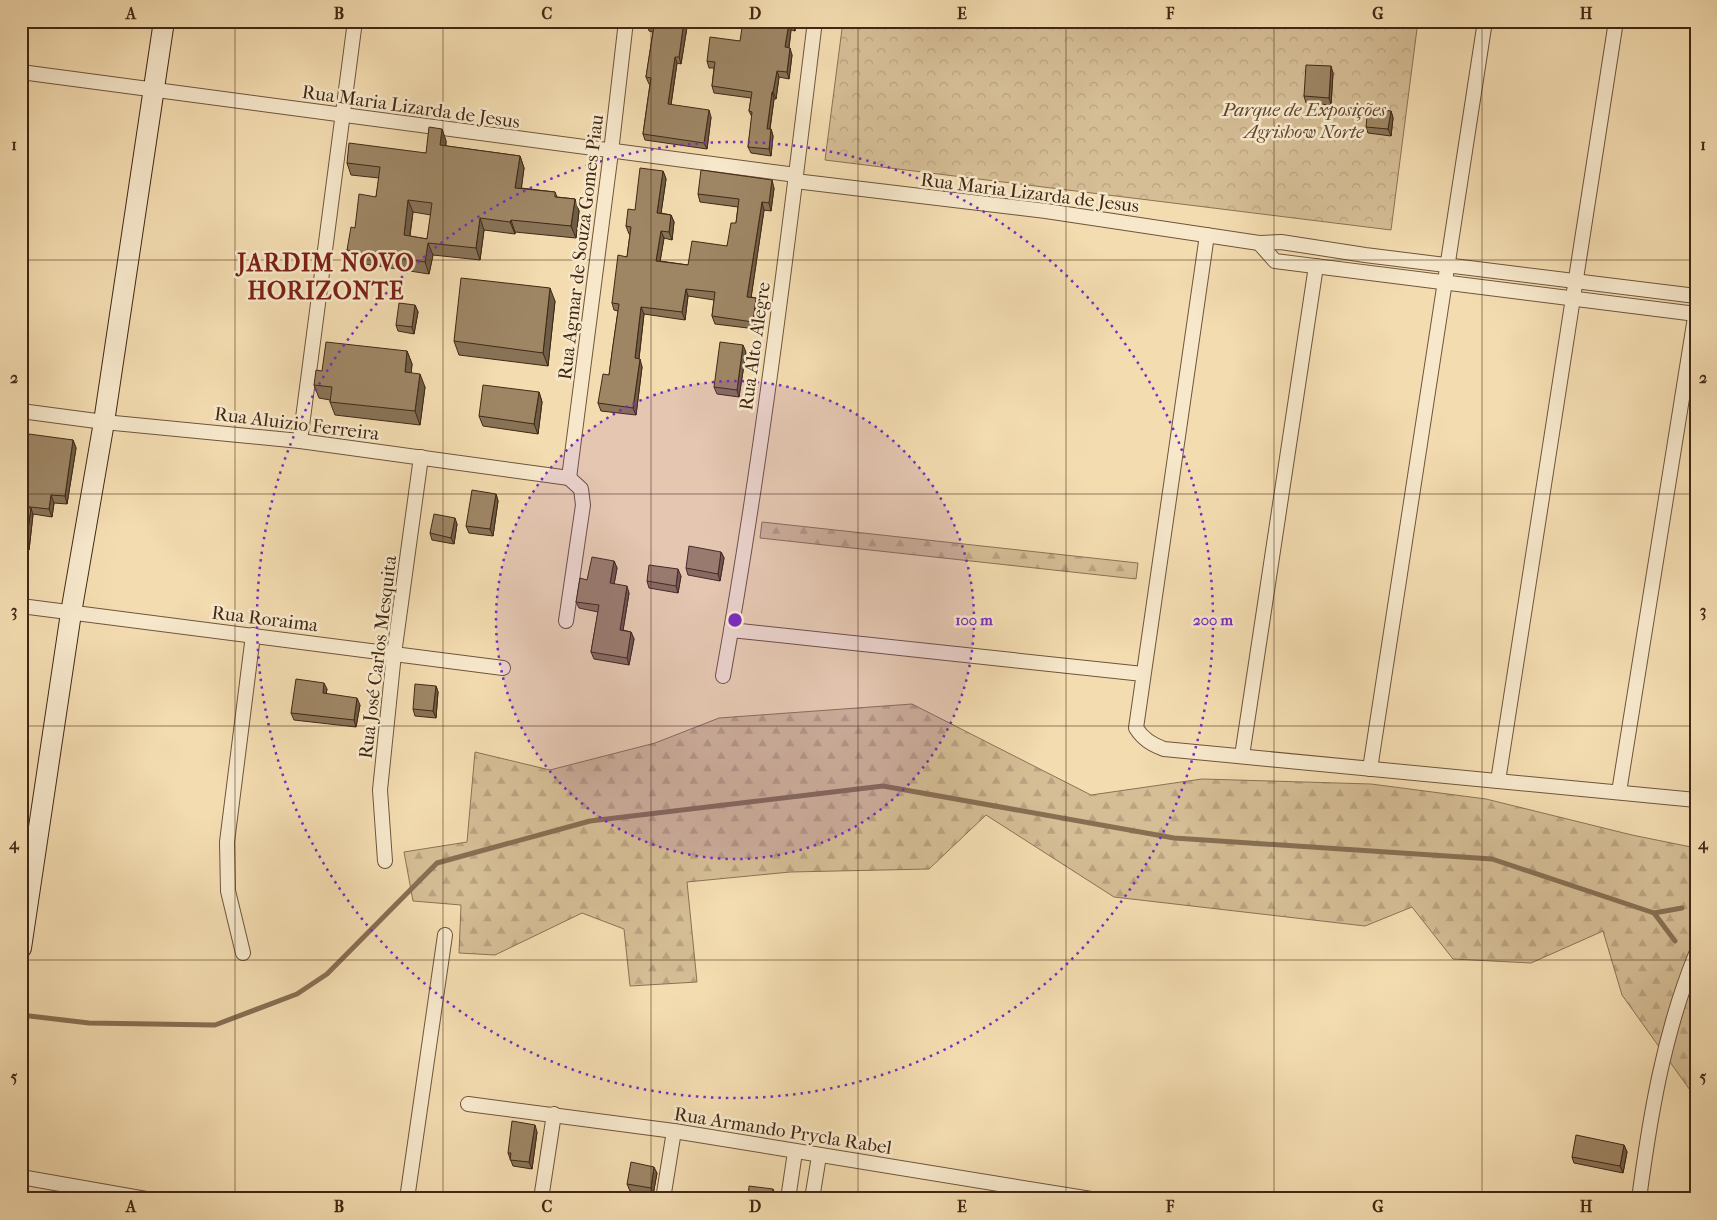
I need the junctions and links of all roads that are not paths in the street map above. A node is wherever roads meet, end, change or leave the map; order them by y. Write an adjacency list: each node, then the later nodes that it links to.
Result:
1 (164, 21): 8 (street)
2 (355, 21): 9 (street)
3 (626, 21): 10 (street, Rua Agmar de Souza Gomes Piau)
4 (815, 21): 11 (street, Rua Alto Alegre)
5 (1485, 21): 15 (street)
6 (1616, 21): 17 (street)
7 (21, 72): 8 (street, Rua Maria Lizarda de Jesus)
8 (154, 90): 9 (street, Rua Maria Lizarda de Jesus); 22 (street)
9 (344, 116): 10 (street, Rua Maria Lizarda de Jesus); 23 (street)
10 (611, 152): 11 (street, Rua Maria Lizarda de Jesus); 25 (street, Rua Agmar de Souza Gomes Piau)
11 (796, 178): 12 (street, Rua Maria Lizarda de Jesus); 29 (street, Rua Alto Alegre)
12 (1207, 235): 13 (street, Rua Maria Lizarda de Jesus); 33 (street)
13 (1259, 243): 14 (street); 15 (street, Rua Maria Lizarda de Jesus)
14 (1316, 266): 16 (street); 35 (street)
15 (1448, 266): 16 (street); 17 (street, Rua Maria Lizarda de Jesus)
16 (1445, 282): 19 (street); 36 (street)
17 (1576, 282): 18 (street, Rua Maria Lizarda de Jesus); 19 (street)
18 (1696, 296)
19 (1573, 298): 20 (street); 37 (street)
20 (1696, 313): 38 (street)
21 (21, 411): 22 (street, Rua Aluizio Ferreira)
22 (104, 422): 23 (street, Rua Aluizio Ferreira); 27 (street)
23 (300, 441): 24 (street, Rua Aluizio Ferreira)
24 (421, 458): 25 (street, Rua Aluizio Ferreira); 31 (street, Rua José Carlos Mesquita)
25 (569, 478): 28 (street)
26 (21, 606): 27 (street, Rua Roraima)
27 (72, 613): 30 (street, Rua Roraima); 42 (street)
28 (566, 621)
29 (731, 630): 33 (street); 34 (street, Rua Alto Alegre)
30 (253, 635): 31 (street, Rua Roraima); 43 (street)
31 (394, 654): 32 (street, Rua Roraima); 40 (street, Rua José Carlos Mesquita)
32 (503, 668)
33 (1143, 674): 35 (street)
34 (722, 676)
35 (1242, 756): 36 (street)
36 (1370, 769): 37 (street)
37 (1498, 781): 38 (street)
38 (1619, 792): 39 (street)
39 (1696, 800)
40 (385, 861)
41 (445, 935): 53 (street)
42 (21, 948)
43 (243, 954)
44 (1696, 954): 59 (street)
45 (468, 1104): 46 (street, Rua Armando Prycla Rabel)
46 (554, 1114): 47 (street, Rua Armando Prycla Rabel); 54 (street)
47 (674, 1131): 48 (street, Rua Armando Prycla Rabel); 55 (street)
48 (795, 1152): 49 (street, Rua Armando Prycla Rabel); 56 (street)
49 (819, 1156): 51 (street, Rua Armando Prycla Rabel); 57 (street)
50 (21, 1177): 52 (street)
51 (1066, 1197): 58 (street, Rua Armando Prycla Rabel)
52 (146, 1199)
53 (407, 1199)
54 (541, 1199)
55 (663, 1199)
56 (788, 1199)
57 (812, 1199)
58 (1091, 1199)
59 (1639, 1199)

